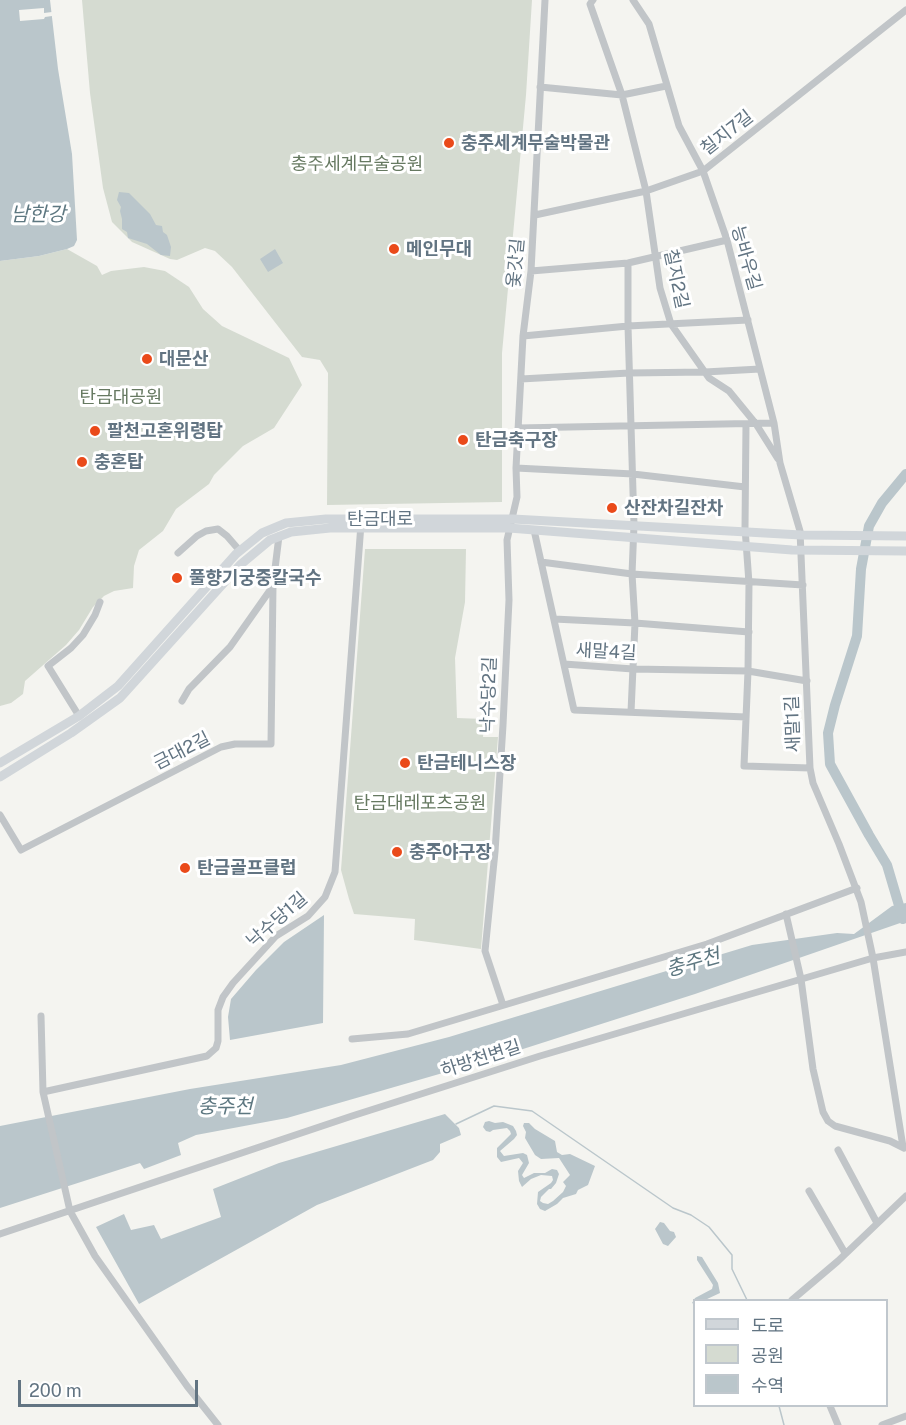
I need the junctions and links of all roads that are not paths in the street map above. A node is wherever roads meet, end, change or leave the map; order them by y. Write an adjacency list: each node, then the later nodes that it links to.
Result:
1 (546, 0): 6 (street, 옻갓길)
2 (593, 0): 7 (street, 칠지2길)
3 (633, 0): 5 (street, 능바우길)
4 (906, 10): 8 (street, 칠지7길)
5 (666, 86): 7 (street); 8 (street, 능바우길)
6 (540, 87): 7 (street); 10 (street, 옻갓길)
7 (622, 95): 9 (street, 칠지2길)
8 (703, 171): 9 (street, 칠지7길); 11 (street, 능바우길)
9 (646, 190): 10 (street, 칠지7길); 12 (street, 칠지2길)
10 (534, 215): 14 (street, 옻갓길)
11 (727, 240): 12 (street); 15 (street, 능바우길)
12 (656, 257): 13 (street); 16 (street, 칠지2길)
13 (628, 263): 14 (street); 17 (street)
14 (531, 271): 18 (street, 옻갓길)
15 (748, 320): 16 (street); 19 (street, 능바우길)
16 (671, 324): 17 (street); 20 (street, 칠지2길)
17 (628, 326): 18 (street); 21 (street)
18 (523, 336): 22 (street, 옻갓길)
19 (760, 369): 20 (street); 23 (street, 능바우길)
20 (705, 372): 21 (street); 25 (street, 칠지2길)
21 (629, 373): 22 (street); 26 (street)
22 (521, 379): 27 (street, 옻갓길)
23 (774, 423): 25 (street); 28 (street, 능바우길)
24 (746, 424): 25 (street); 26 (street); 31 (street)
25 (756, 424): 28 (street, 칠지2길)
26 (631, 426): 27 (street); 30 (street)
27 (518, 428): 29 (street, 옻갓길)
28 (780, 463): 37 (street, 능바우길)
29 (516, 468): 30 (street); 32 (street, 옻갓길)
30 (633, 474): 31 (street); 34 (street)
31 (745, 487): 36 (street)
32 (511, 523): 33 (main road, 탄금대로); 34 (main road, 탄금대로); 35 (main road, 탄금대로); 72 (street, 낙수당2길)
33 (361, 524): 38 (main road, 탄금대로); 43 (main road, 탄금대로); 75 (street, 낙수당1길)
34 (634, 525): 36 (main road, 탄금대로); 40 (street)
35 (534, 530): 40 (main road, 탄금대로); 46 (street, 새말4길)
36 (746, 532): 37 (main road, 탄금대로); 41 (street)
37 (801, 535): 39 (main road, 탄금대로); 42 (street, 능바우길)
38 (279, 536): 49 (street, 금대2길); 65 (main road, 탄금대로)
39 (902, 536)
40 (634, 537): 41 (main road, 탄금대로); 47 (street)
41 (746, 547): 42 (main road, 탄금대로); 48 (street)
42 (802, 550): 44 (main road, 탄금대로); 50 (street, 새말1길)
43 (240, 551): 45 (street); 61 (main road, 탄금대로)
44 (902, 551)
45 (178, 553)
46 (541, 562): 47 (street); 52 (street, 새말4길)
47 (632, 574): 48 (street); 53 (street)
48 (749, 583): 50 (street); 54 (street)
49 (273, 585): 59 (street); 66 (street, 금대2길)
50 (803, 585): 58 (street, 새말1길)
51 (100, 602): 61 (street)
52 (554, 619): 53 (street); 55 (street, 새말4길)
53 (636, 623): 54 (street); 56 (street)
54 (749, 632): 57 (street)
55 (564, 664): 56 (street, 새말4길); 60 (street)
56 (633, 669): 57 (street, 새말4길); 60 (street)
57 (748, 672): 58 (street, 새말4길); 62 (street)
58 (807, 681): 64 (street, 새말1길)
59 (182, 701)
60 (631, 712): 62 (street)
61 (79, 716): 63 (main road, 탄금대로)
62 (746, 717): 64 (street)
63 (0, 763)
64 (810, 768): 67 (street, 새말1길)
65 (0, 777)
66 (0, 815)
67 (856, 888): 68 (street); 70 (street, 새말1길)
68 (786, 914): 71 (street); 72 (street)
69 (906, 952): 70 (street, 하방천변길)
70 (873, 958): 71 (street, 하방천변길); 76 (street, 새말1길)
71 (801, 979): 76 (street); 80 (street, 하방천변길)
72 (503, 1005): 74 (street)
73 (41, 1016): 75 (street)
74 (352, 1040)
75 (44, 1096): 80 (street)
76 (904, 1148)
77 (838, 1150): 81 (street)
78 (809, 1191): 83 (street)
79 (906, 1196): 81 (street)
80 (70, 1211): 82 (street, 하방천변길); 87 (street)
81 (877, 1223): 83 (street)
82 (0, 1234)
83 (845, 1254): 84 (street)
84 (793, 1299)
85 (830, 1407): 88 (street)
86 (906, 1416): 89 (street)
87 (218, 1425)
88 (838, 1425)
89 (882, 1425)

